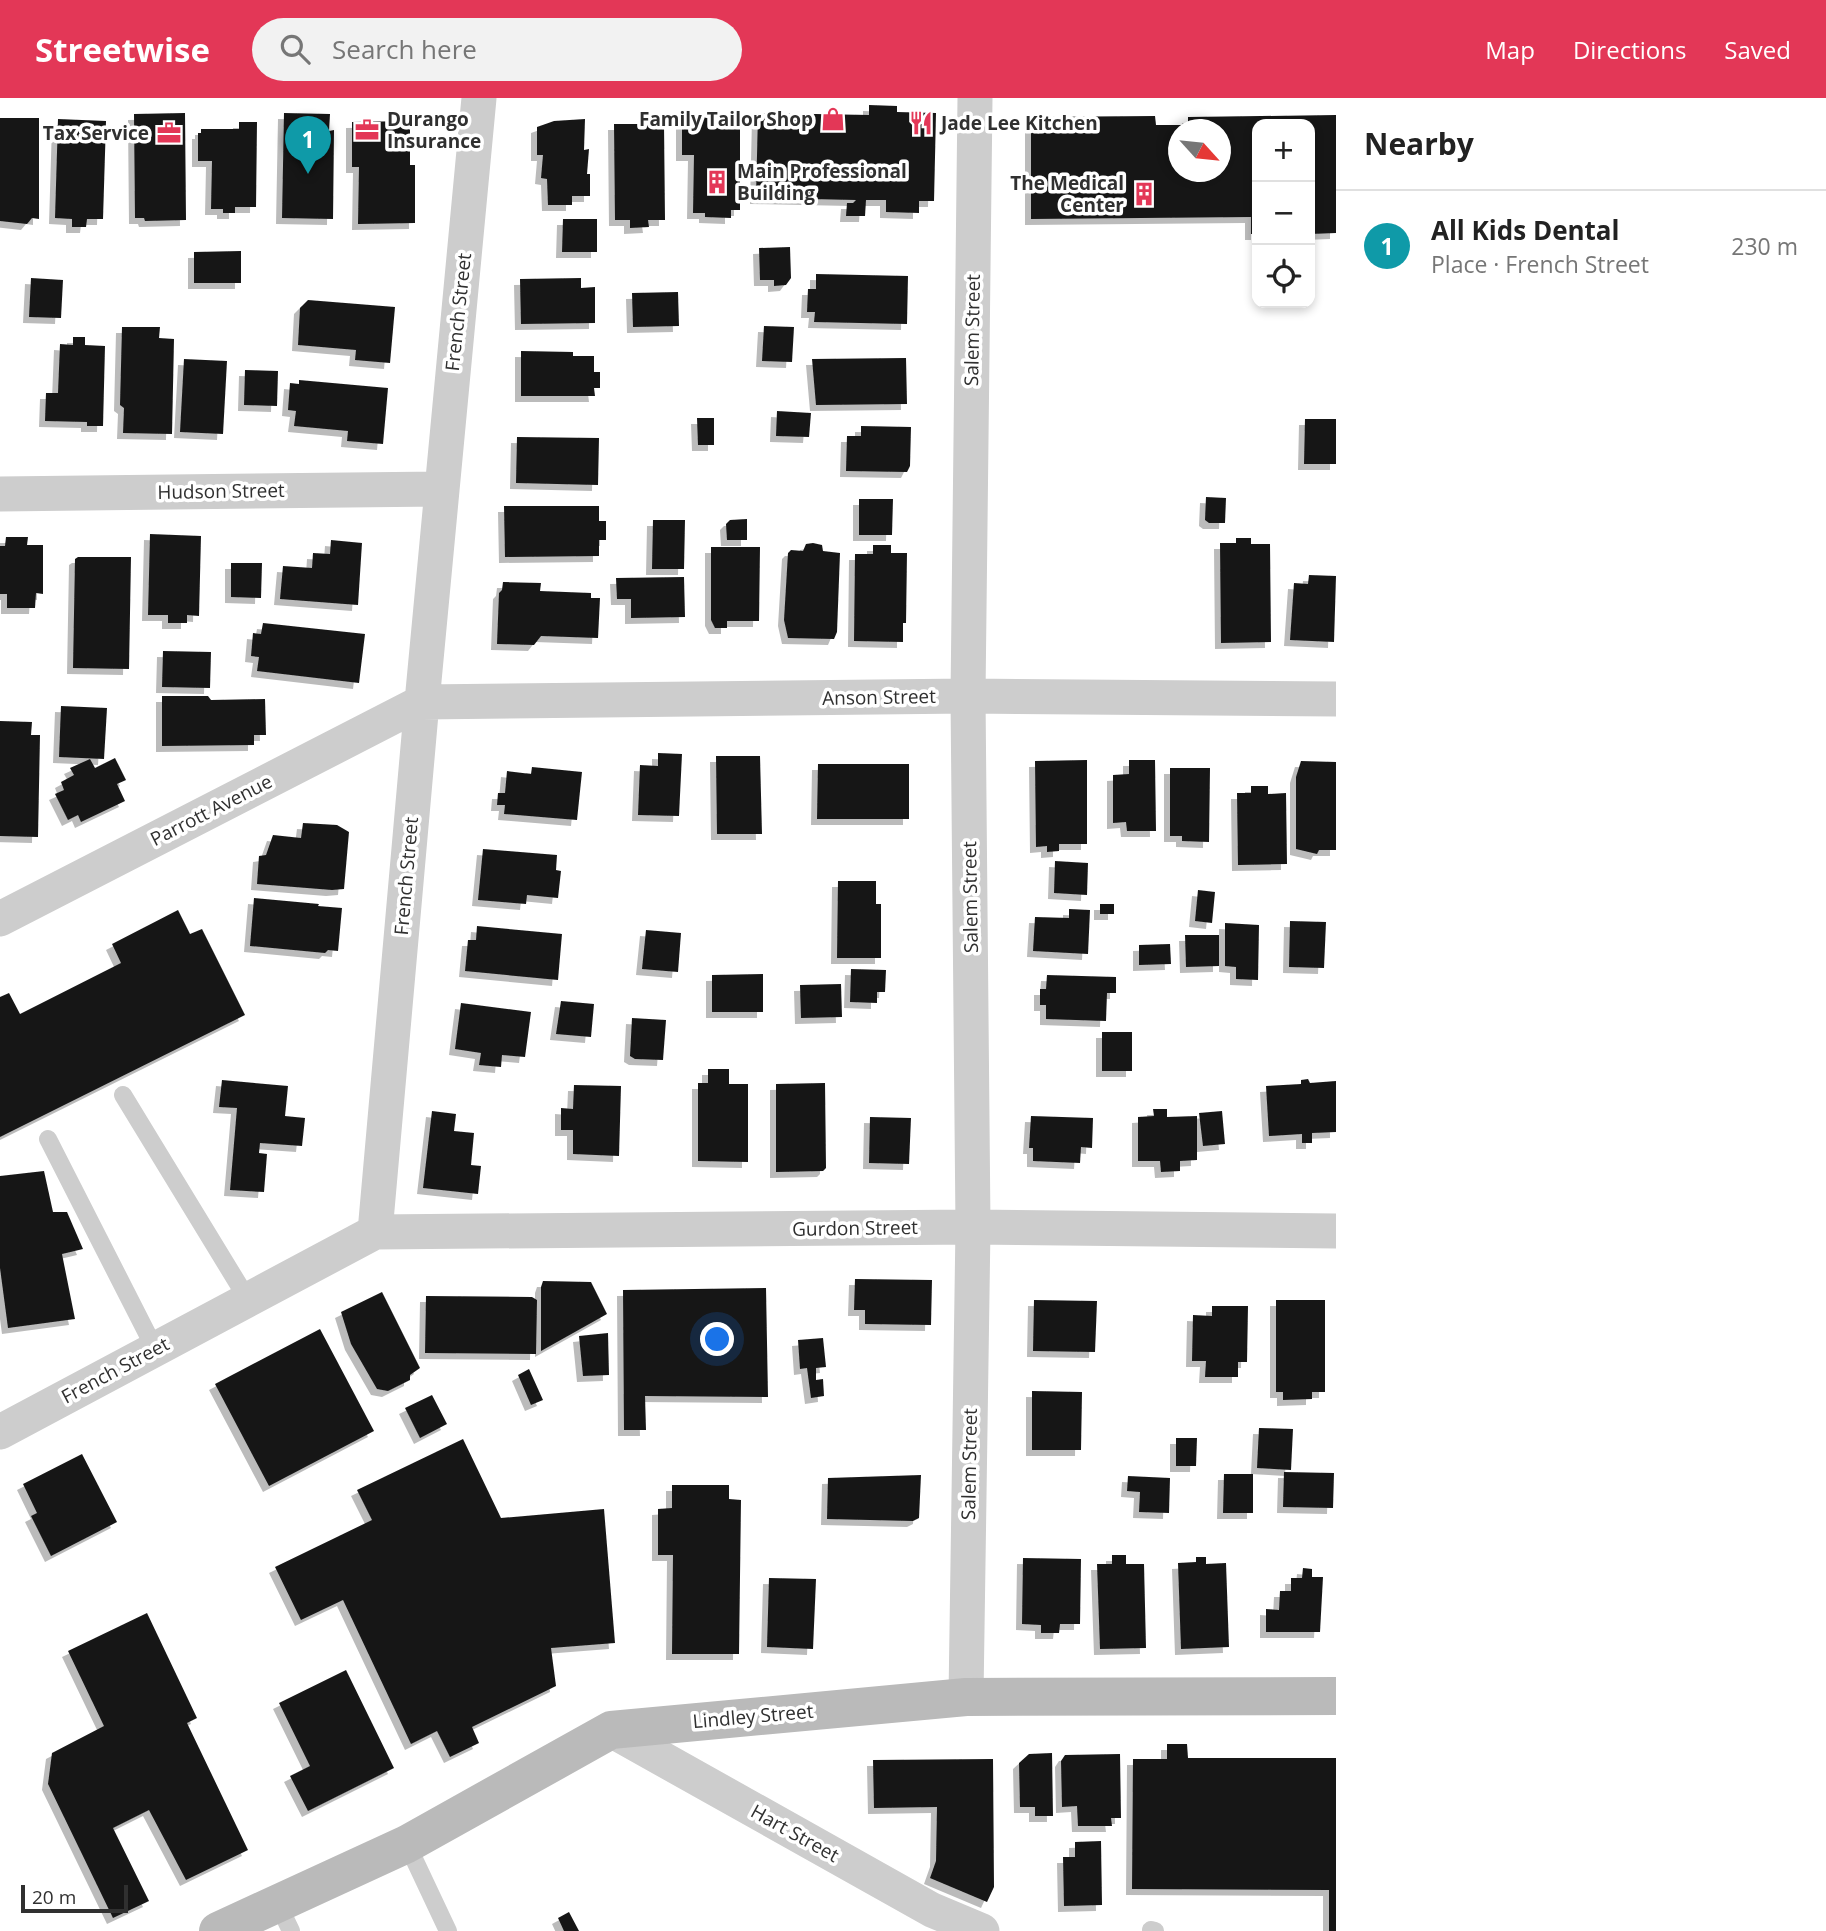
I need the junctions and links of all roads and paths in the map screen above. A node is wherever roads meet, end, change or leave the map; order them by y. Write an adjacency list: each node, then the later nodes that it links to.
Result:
1 (479, 98): 4 (street, French Street)
2 (975, 98): 6 (street, Salem Street)
3 (0, 488): 5 (lane)
4 (441, 489): 5 (street, Hudson Street); 8 (street, French Street)
5 (0, 494)
6 (968, 696): 7 (street, Anson Street); 8 (street, Anson Street); 12 (street, Salem Street)
7 (1336, 699)
8 (422, 702): 9 (street, Parrott Avenue); 14 (street, French Street)
9 (0, 919)
10 (124, 1095): 15 (lane)
11 (48, 1139): 16 (lane)
12 (973, 1227): 13 (street, Gurdon Street); 14 (street, Gurdon Street); 19 (street, Salem Street)
13 (1336, 1231)
14 (375, 1232): 15 (street, French Street)
15 (248, 1300): 16 (street, French Street)
16 (155, 1349): 17 (street, French Street)
17 (0, 1432)
18 (1336, 1696): 19 (main road, Lindley Street)
19 (966, 1697): 20 (main road, Lindley Street)
20 (611, 1730): 21 (main road, Lindley Street); 25 (street, Hart Street)
21 (407, 1844): 22 (main road, Lindley Street); 24 (lane)
22 (284, 1917): 23 (main road, Lindley Street)
23 (218, 1931)
24 (448, 1931)
25 (982, 1931)

